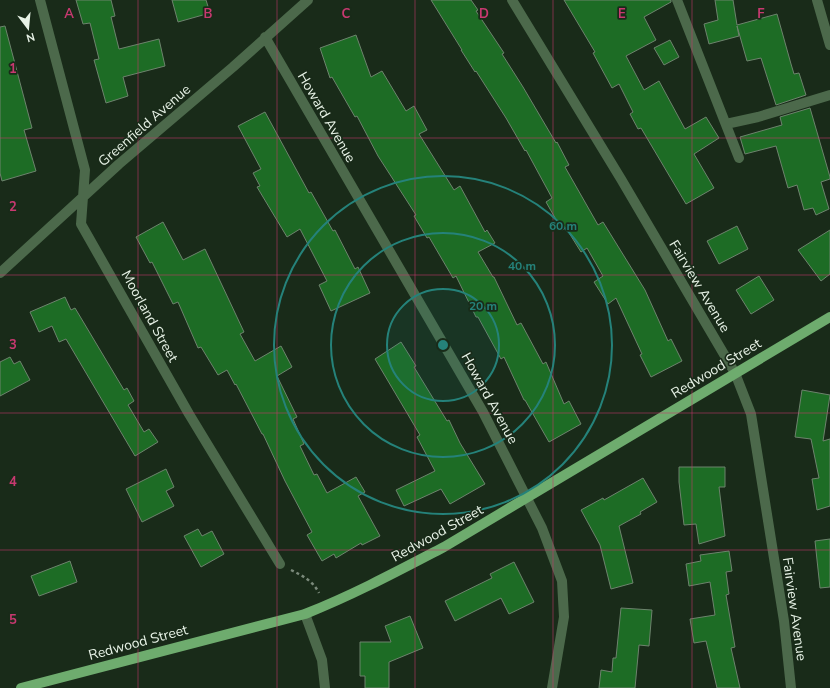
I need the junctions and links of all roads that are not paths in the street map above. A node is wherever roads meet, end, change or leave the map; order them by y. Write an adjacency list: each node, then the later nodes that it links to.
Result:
1 (40, 0): 11 (street, Moorland Street)
2 (308, 0): 6 (street, Greenfield Avenue)
3 (512, 0): 14 (street, Fairview Avenue)
4 (677, 0): 9 (street)
5 (818, 0): 7 (street)
6 (265, 37): 11 (street, Greenfield Avenue); 15 (street, Howard Avenue)
7 (830, 44)
8 (830, 95): 9 (street)
9 (726, 124): 10 (street)
10 (739, 158)
11 (83, 197): 12 (street, Greenfield Avenue); 16 (street, Moorland Street)
12 (0, 273)
13 (830, 317): 14 (main road, Redwood Street)
14 (735, 373): 15 (main road, Redwood Street); 21 (street, Fairview Avenue)
15 (527, 498): 17 (main road, Redwood Street); 20 (street, Howard Avenue)
16 (280, 564)
17 (305, 614): 18 (main road, Redwood Street); 19 (street)
18 (21, 688)
19 (325, 688)
20 (552, 688)
21 (791, 688)

